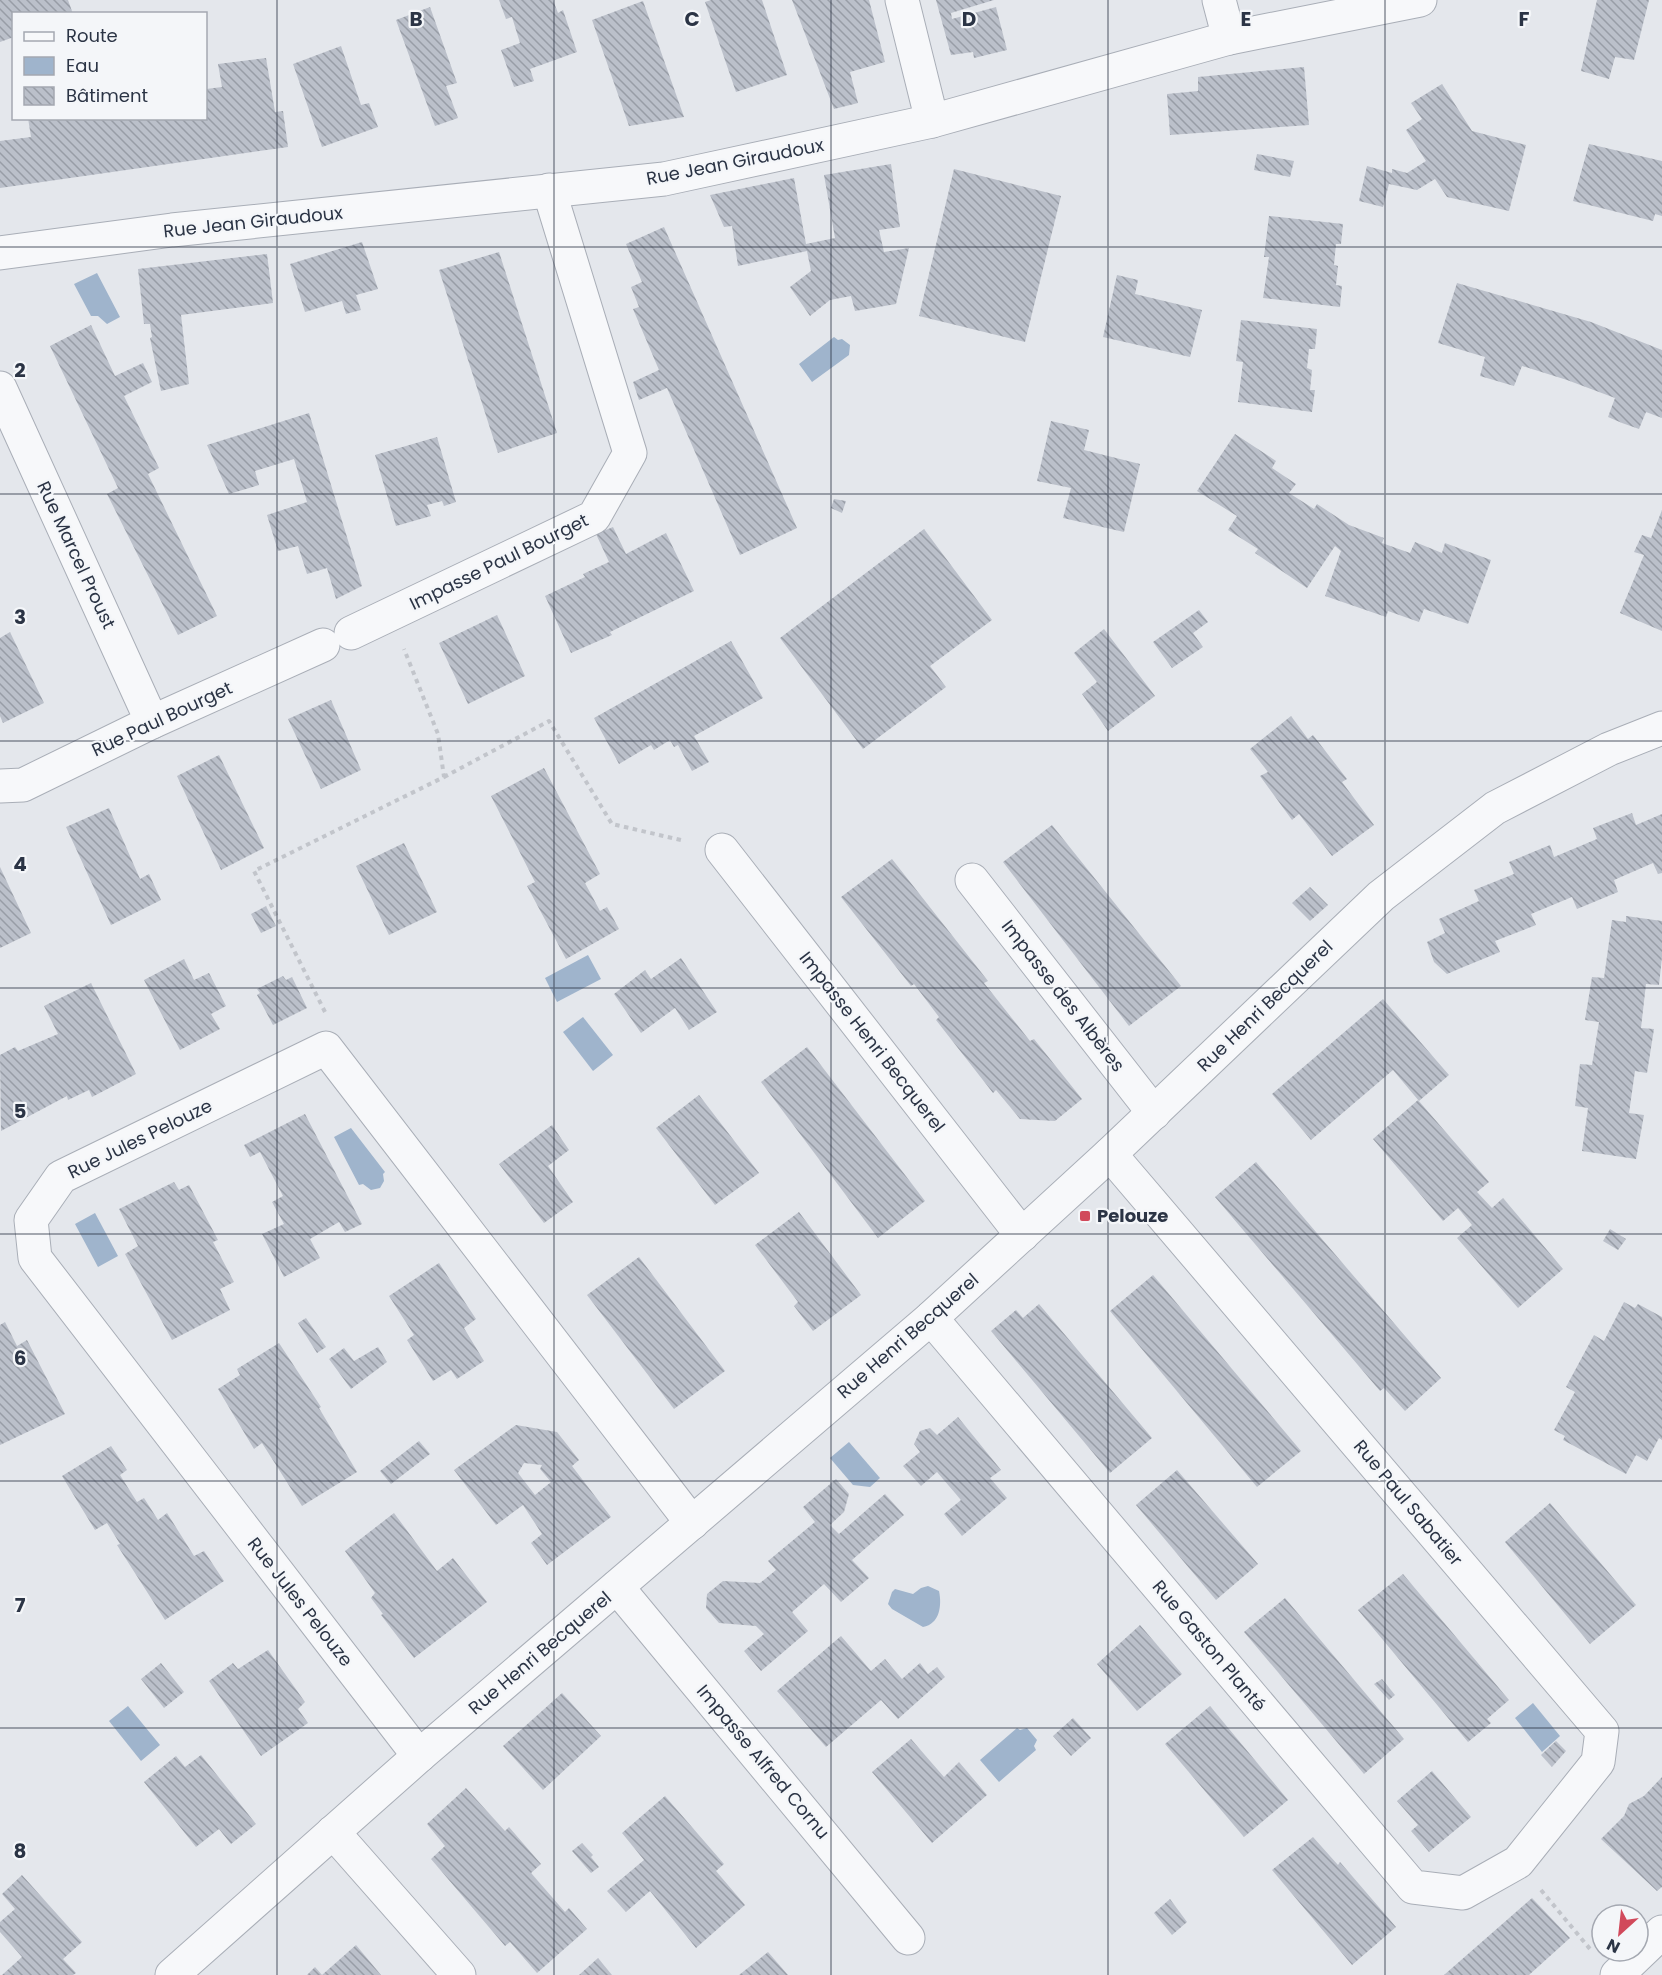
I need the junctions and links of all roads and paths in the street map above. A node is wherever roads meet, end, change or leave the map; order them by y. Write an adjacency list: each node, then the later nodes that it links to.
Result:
1 (902, 0): 5 (street)
2 (1219, 0): 4 (street)
3 (1420, 0): 4 (street, Rue Jean Giraudoux)
4 (1229, 39): 5 (street, Rue Jean Giraudoux)
5 (932, 121): 6 (street, Rue Jean Giraudoux)
6 (549, 190): 7 (street, Rue Jean Giraudoux); 9 (street, Impasse Paul Bourget)
7 (0, 254)
8 (0, 388): 11 (street, Rue Marcel Proust)
9 (390, 615): 10 (street, Impasse Paul Bourget); 13 (path)
10 (337, 639): 11 (street, Rue Paul Bourget)
11 (152, 722): 14 (street, Rue Paul Bourget)
12 (1662, 728): 18 (street, Rue Henri Becquerel)
13 (444, 777): 15 (path); 17 (path)
14 (0, 786)
15 (722, 850): 20 (street, Impasse Henri Becquerel)
16 (972, 880): 18 (street, Impasse des Albères)
17 (326, 1048): 22 (street); 24 (street, Rue Jules Pelouze)
18 (1154, 1113): 19 (street, Rue Henri Becquerel)
19 (1110, 1154): 20 (street, Rue Henri Becquerel); 26 (street, Rue Paul Sabatier)
20 (1023, 1235): 21 (street, Rue Henri Becquerel)
21 (931, 1318): 22 (street, Rue Henri Becquerel); 26 (street, Rue Gaston Planté)
22 (692, 1523): 23 (street, Rue Henri Becquerel)
23 (617, 1587): 24 (street, Rue Henri Becquerel); 28 (street, Impasse Alfred Cornu)
24 (419, 1756): 25 (street, Rue Henri Becquerel)
25 (333, 1832): 30 (street, Rue Henri Becquerel); 31 (street)
26 (1518, 1862): 29 (path)
27 (1662, 1932): 32 (street)
28 (908, 1938)
29 (1584, 1940)
30 (172, 1975)
31 (459, 1975)
32 (1617, 1975)

